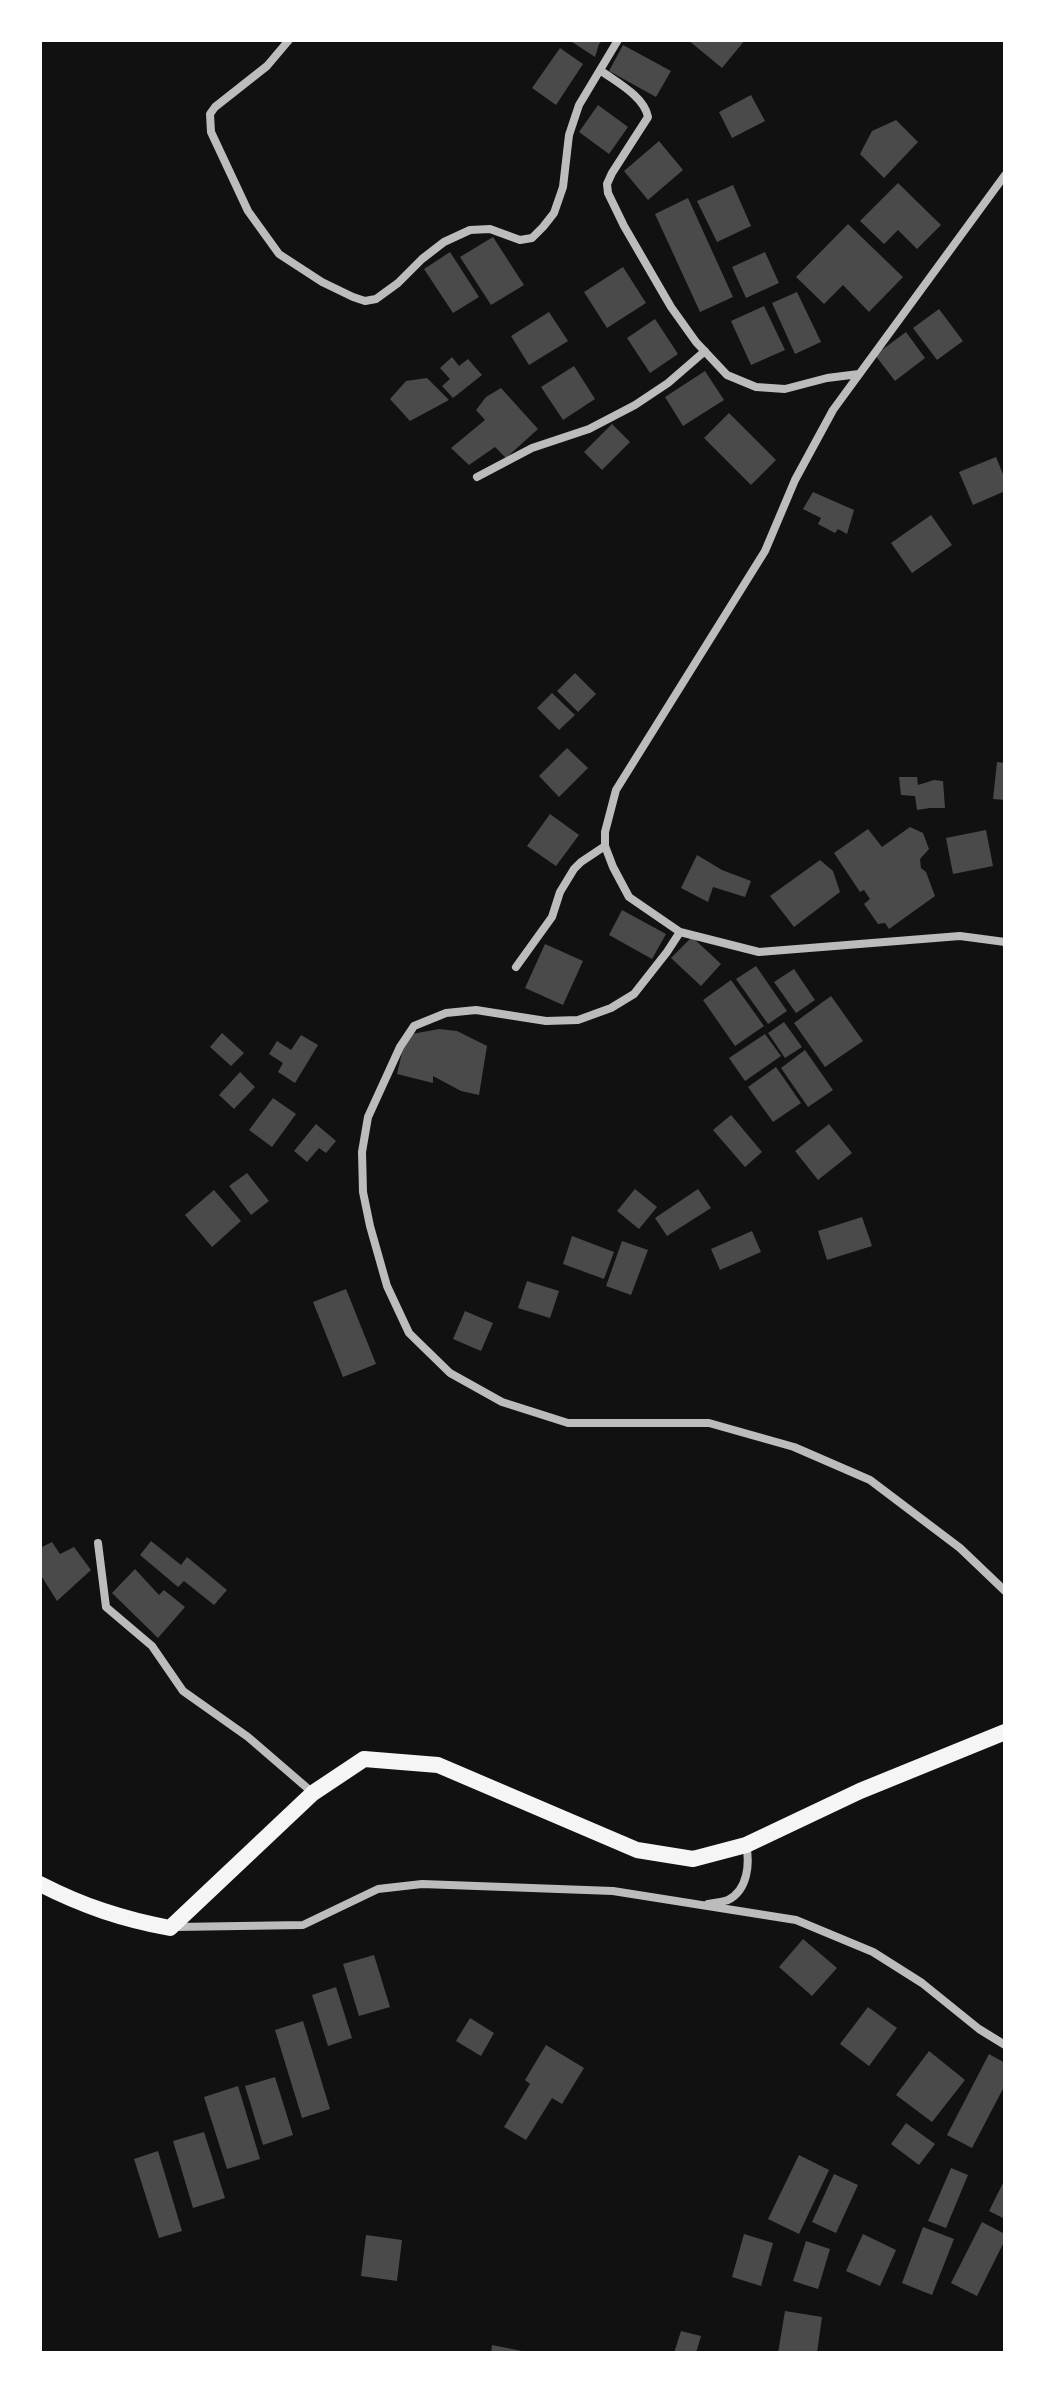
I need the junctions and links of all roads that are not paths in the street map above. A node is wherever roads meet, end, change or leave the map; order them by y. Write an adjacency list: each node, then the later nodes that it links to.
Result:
1 (289, 40): 3 (street)
2 (618, 40): 3 (street)
3 (600, 70): 5 (street)
4 (1005, 175): 6 (street)
5 (705, 351): 6 (street); 7 (street)
6 (859, 374): 8 (street)
7 (477, 477)
8 (605, 846): 9 (street); 11 (street)
9 (680, 932): 10 (street); 13 (street)
10 (1005, 942)
11 (516, 967)
12 (98, 1543): 15 (street)
13 (1005, 1591)
14 (1005, 1732): 16 (main road)
15 (313, 1793): 16 (main road); 19 (main road)
16 (746, 1845): 18 (street)
17 (40, 1884): 19 (main road)
18 (704, 1905): 19 (street); 20 (street)
19 (170, 1928)
20 (1005, 2045)

